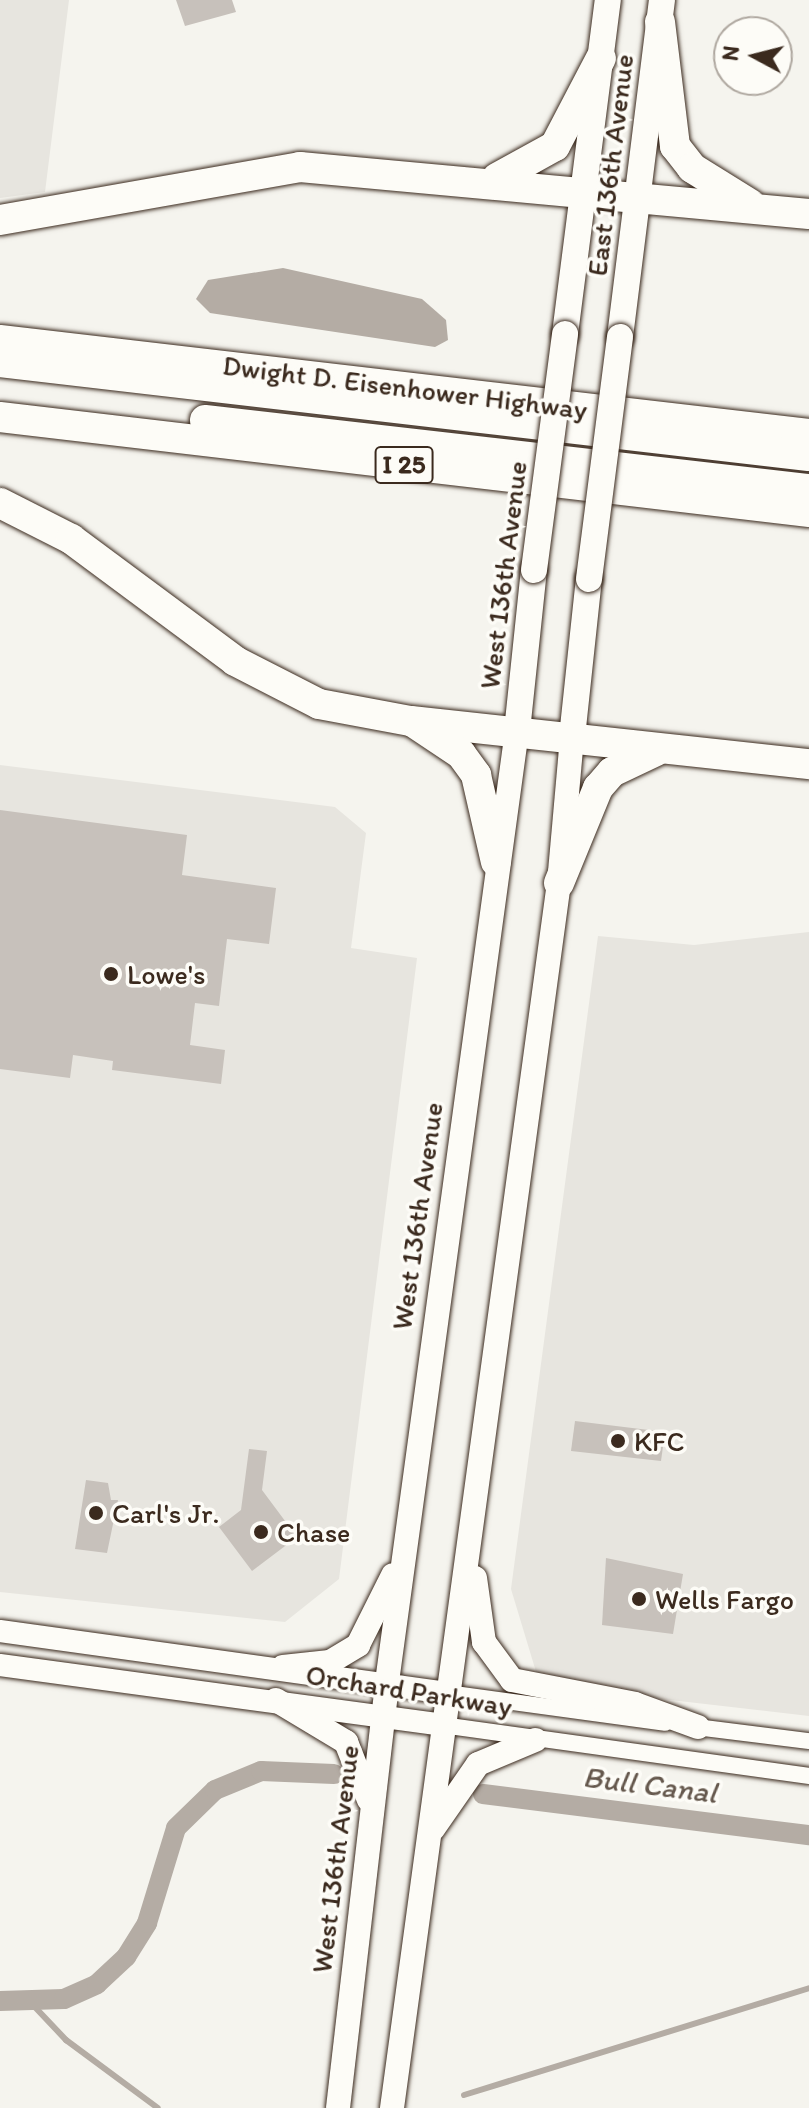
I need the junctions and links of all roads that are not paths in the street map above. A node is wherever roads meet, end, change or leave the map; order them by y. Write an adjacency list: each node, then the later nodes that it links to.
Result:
1 (608, 0): 3 (main road, East 136th Avenue)
2 (661, 11): 6 (main road, East 136th Avenue); 7 (highway)
3 (601, 58): 4 (highway); 5 (main road, East 136th Avenue)
4 (490, 180): 5 (highway); 9 (highway)
5 (584, 190): 6 (highway); 10 (main road, East 136th Avenue)
6 (638, 195): 7 (highway); 22 (main road, East 136th Avenue, bridge)
7 (755, 208): 8 (highway)
8 (809, 214)
9 (0, 220)
10 (565, 334): 21 (main road, West 136th Avenue, bridge)
11 (0, 340): 15 (highway, Dwight D. Eisenhower Highway)
12 (0, 362): 16 (highway)
13 (0, 397): 17 (highway)
14 (0, 417): 19 (highway, I 25)
15 (809, 434)
16 (809, 456)
17 (809, 489)
18 (0, 503): 20 (highway)
19 (809, 512)
20 (411, 721): 21 (highway); 25 (highway)
21 (517, 731): 22 (highway); 25 (main road, West 136th Avenue)
22 (572, 737): 23 (highway); 26 (main road)
23 (658, 751): 24 (highway); 26 (highway)
24 (809, 764)
25 (496, 862): 27 (main road, West 136th Avenue)
26 (559, 883): 28 (main road)
27 (407, 1535): 31 (main road); 32 (main road, West 136th Avenue)
28 (472, 1542): 33 (main road); 37 (main road)
29 (0, 1631): 31 (street, Orchard Parkway)
30 (0, 1665): 34 (street, Orchard Parkway)
31 (283, 1667): 32 (street, Orchard Parkway)
32 (387, 1682): 33 (street, Orchard Parkway); 35 (main road, West 136th Avenue)
33 (447, 1693): 36 (main road); 37 (street, Orchard Parkway)
34 (276, 1700): 35 (street, Orchard Parkway); 41 (main road)
35 (384, 1713): 36 (street, Orchard Parkway); 41 (main road, West 136th Avenue)
36 (442, 1725): 38 (street, Orchard Parkway); 42 (main road)
37 (698, 1727): 39 (street, Orchard Parkway)
38 (535, 1740): 40 (street, Orchard Parkway); 42 (main road)
39 (809, 1741)
40 (809, 1776)
41 (372, 1818): 43 (main road, West 136th Avenue)
42 (427, 1842): 44 (main road)
43 (338, 2108)
44 (392, 2108)

